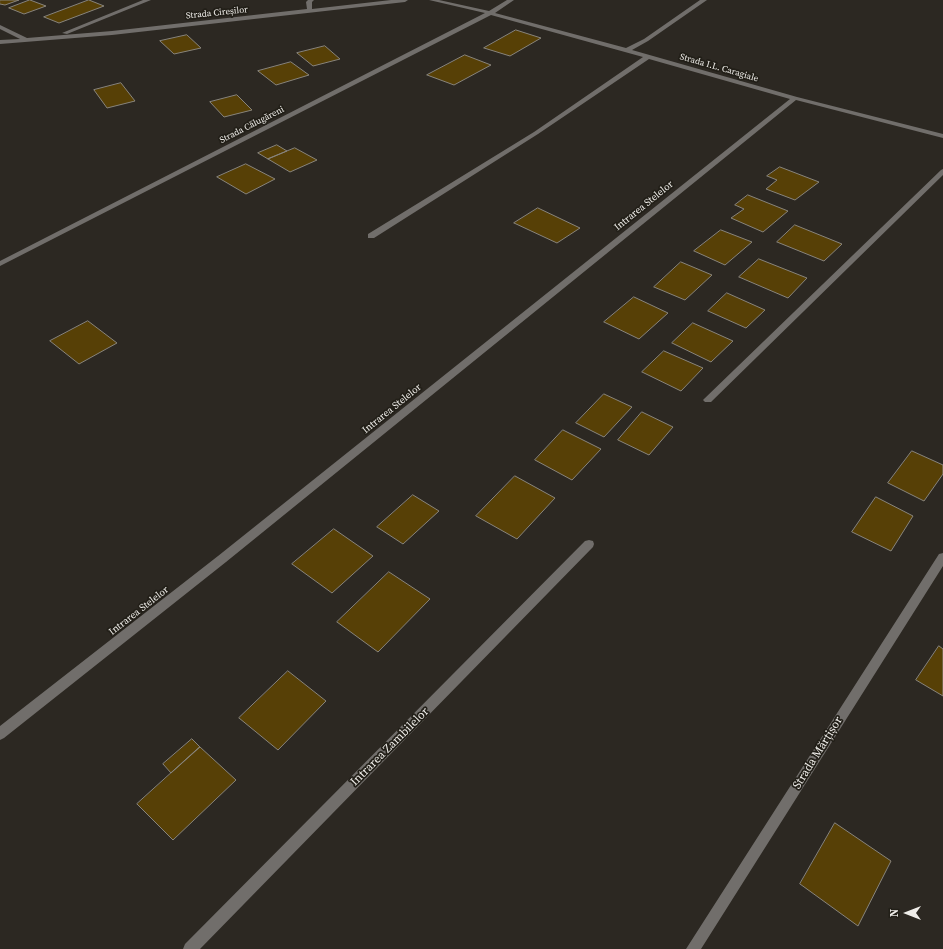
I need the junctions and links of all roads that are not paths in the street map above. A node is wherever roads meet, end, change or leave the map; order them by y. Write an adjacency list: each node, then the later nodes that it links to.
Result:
1 (148, 0): 10 (street, Strada Cireșilor)
2 (311, 0): 7 (street)
3 (404, 0): 7 (street, Strada Cireșilor)
4 (432, 0): 8 (street)
5 (511, 0): 8 (street, Strada Călugăreni)
6 (704, 0): 13 (street)
7 (310, 11): 10 (street, Strada Cireșilor)
8 (490, 14): 13 (street, Strada I.L. Caragiale); 19 (street, Strada Călugăreni)
9 (0, 27): 11 (street)
10 (55, 37): 11 (street, Strada Cireșilor)
11 (25, 40): 12 (street, Strada Cireșilor)
12 (0, 42)
13 (627, 50): 14 (street, Strada I.L. Caragiale)
14 (648, 57): 15 (street, Strada I.L. Caragiale); 18 (street)
15 (795, 98): 16 (street, Strada I.L. Caragiale); 23 (street, Intrarea Stelelor)
16 (943, 136)
17 (943, 171): 20 (street)
18 (371, 236)
19 (0, 264)
20 (708, 400)
21 (589, 544): 24 (street, Intrarea Zambilelor)
22 (943, 557): 25 (street, Strada Mărțișor)
23 (0, 734)
24 (190, 949)
25 (693, 949)

